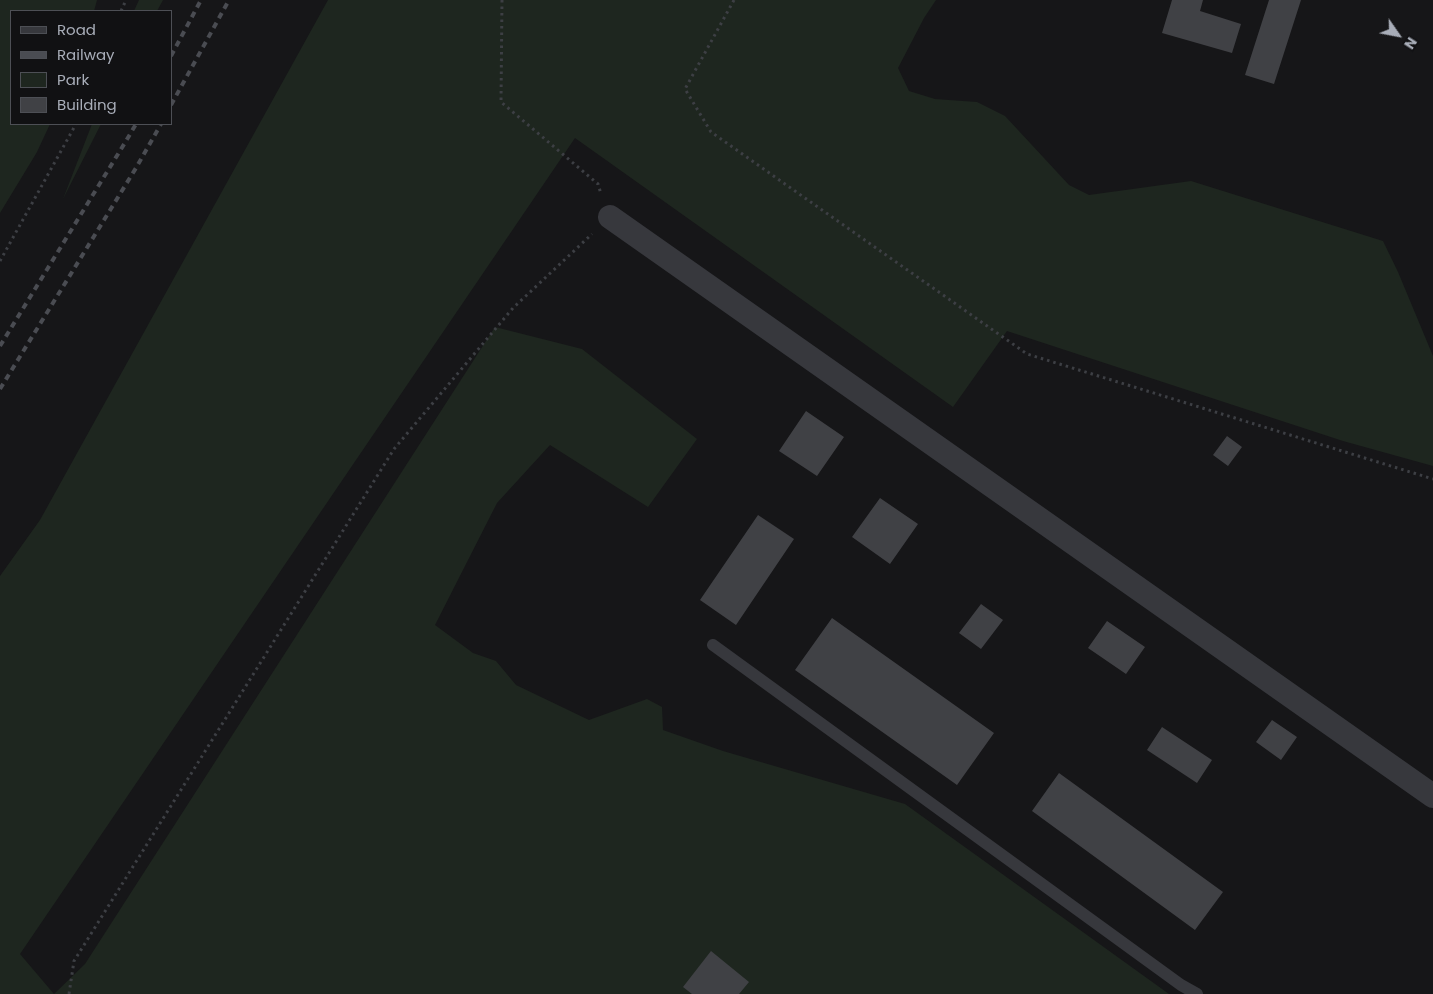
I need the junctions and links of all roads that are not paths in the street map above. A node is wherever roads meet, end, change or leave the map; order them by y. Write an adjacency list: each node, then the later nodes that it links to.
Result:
1 (610, 217): 3 (street)
2 (713, 645): 4 (lane)
3 (1433, 796)
4 (1197, 994)

